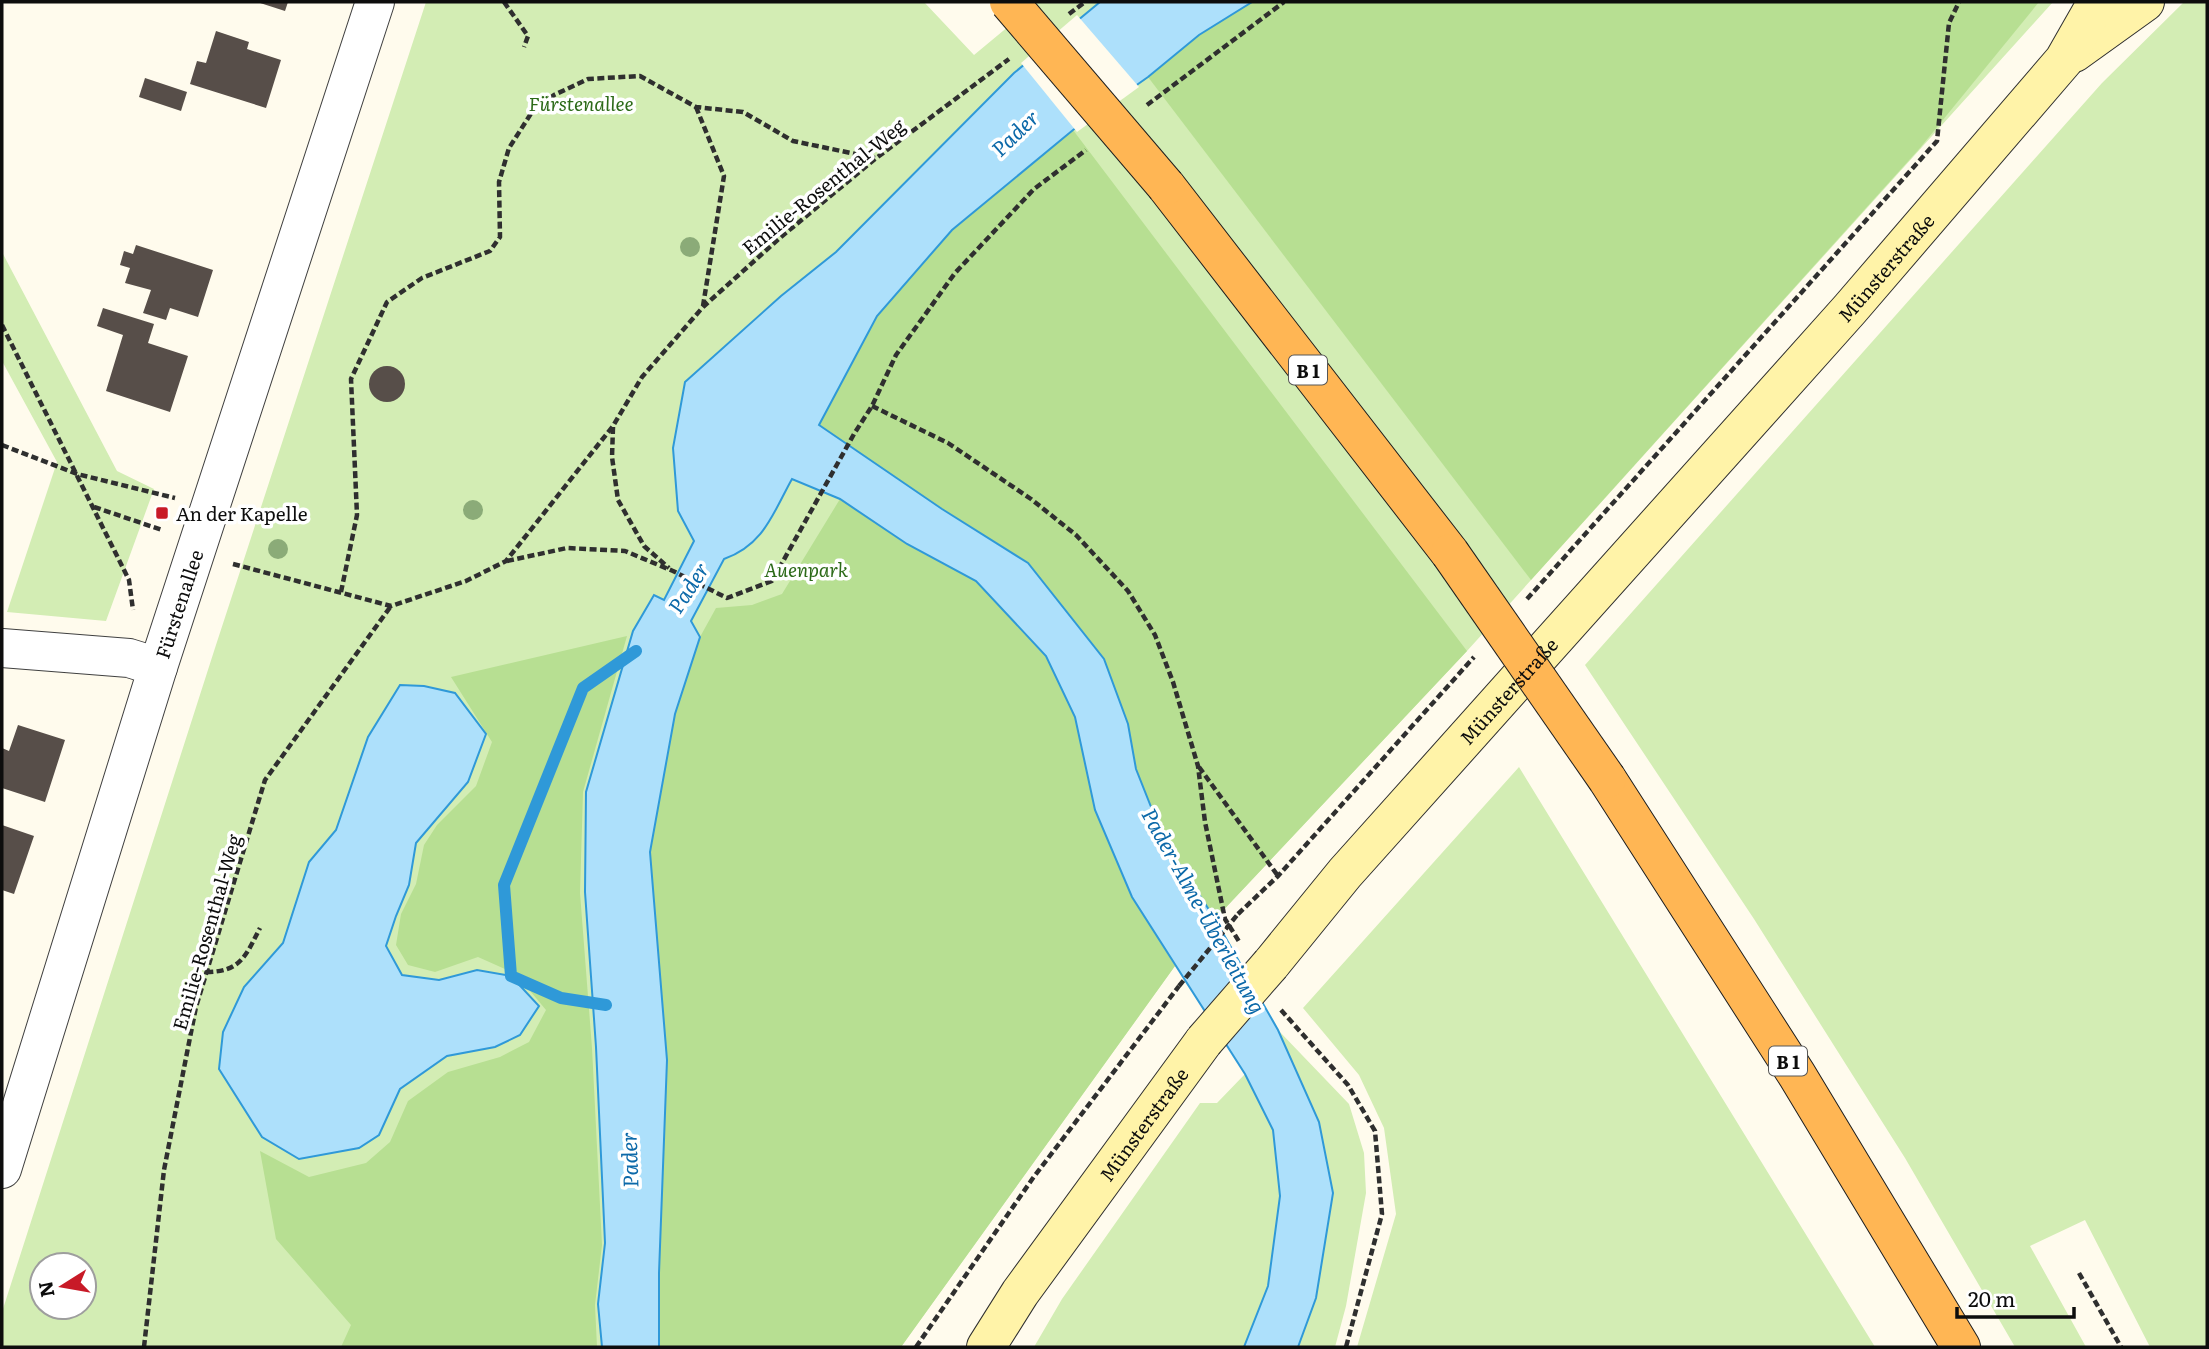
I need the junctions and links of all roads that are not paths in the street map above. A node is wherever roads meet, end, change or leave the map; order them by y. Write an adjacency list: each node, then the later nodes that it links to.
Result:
1 (375, 2): 7 (street, Fürstenallee)
2 (1009, 2): 10 (highway, B 1, bridge)
3 (2097, 2): 5 (main road, Münsterstraße)
4 (2145, 2): 5 (main road, Münsterstraße)
5 (2064, 60): 9 (main road, Münsterstraße, bridge)
6 (2, 648): 7 (street)
7 (159, 667): 8 (street, Fürstenallee)
8 (2, 1169)
9 (986, 1347)
10 (1961, 1347)

